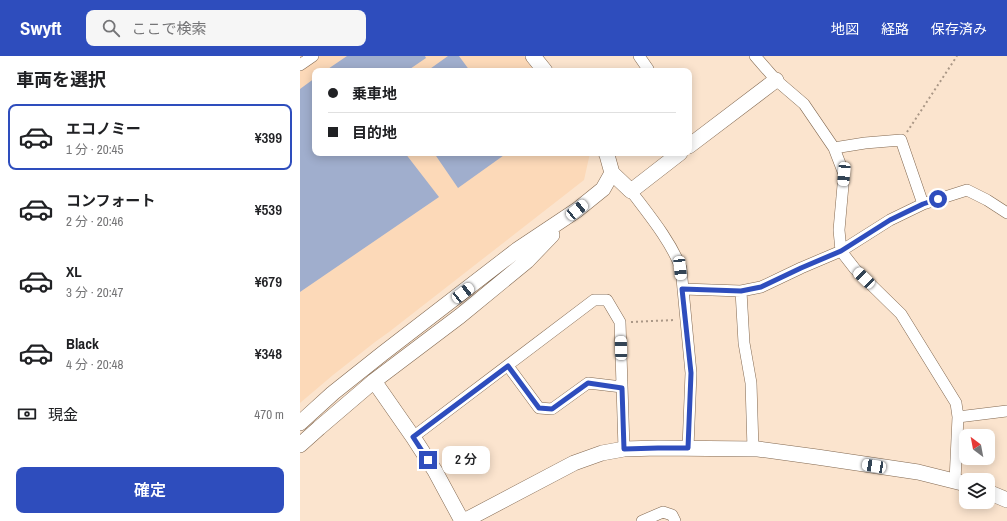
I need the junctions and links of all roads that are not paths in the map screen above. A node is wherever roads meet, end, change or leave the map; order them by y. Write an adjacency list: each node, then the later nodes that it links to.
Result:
1 (313, 56): 5 (street)
2 (534, 56): 6 (street)
3 (639, 56): 7 (street)
4 (756, 56): 8 (street)
5 (300, 65)
6 (543, 68)
7 (647, 68)
8 (776, 80): 9 (street); 10 (street)
9 (692, 144)
10 (834, 148): 15 (street); 18 (street)
11 (607, 156): 13 (street)
12 (676, 156): 14 (street)
13 (612, 173): 14 (street); 16 (street)
14 (631, 190): 19 (street)
15 (923, 204): 17 (street); 18 (street)
16 (577, 210): 22 (street); 26 (street)
17 (1007, 213)
18 (841, 251): 20 (street); 25 (street)
19 (682, 289): 20 (street); 29 (street)
20 (741, 291): 31 (street)
21 (508, 366): 23 (street); 23 (street); 27 (street)
22 (374, 382): 27 (street); 28 (street)
23 (622, 388): 30 (street)
24 (1007, 411): 25 (street)
25 (958, 417): 32 (street)
26 (300, 423)
27 (413, 437): 36 (street)
28 (300, 445)
29 (688, 448): 30 (street); 31 (street)
30 (624, 449): 36 (street)
31 (753, 449): 33 (street)
32 (960, 473)
33 (959, 483)
34 (995, 495): 35 (street)
35 (1007, 500)
36 (463, 521)
37 (642, 521): 38 (street)
38 (675, 521)

